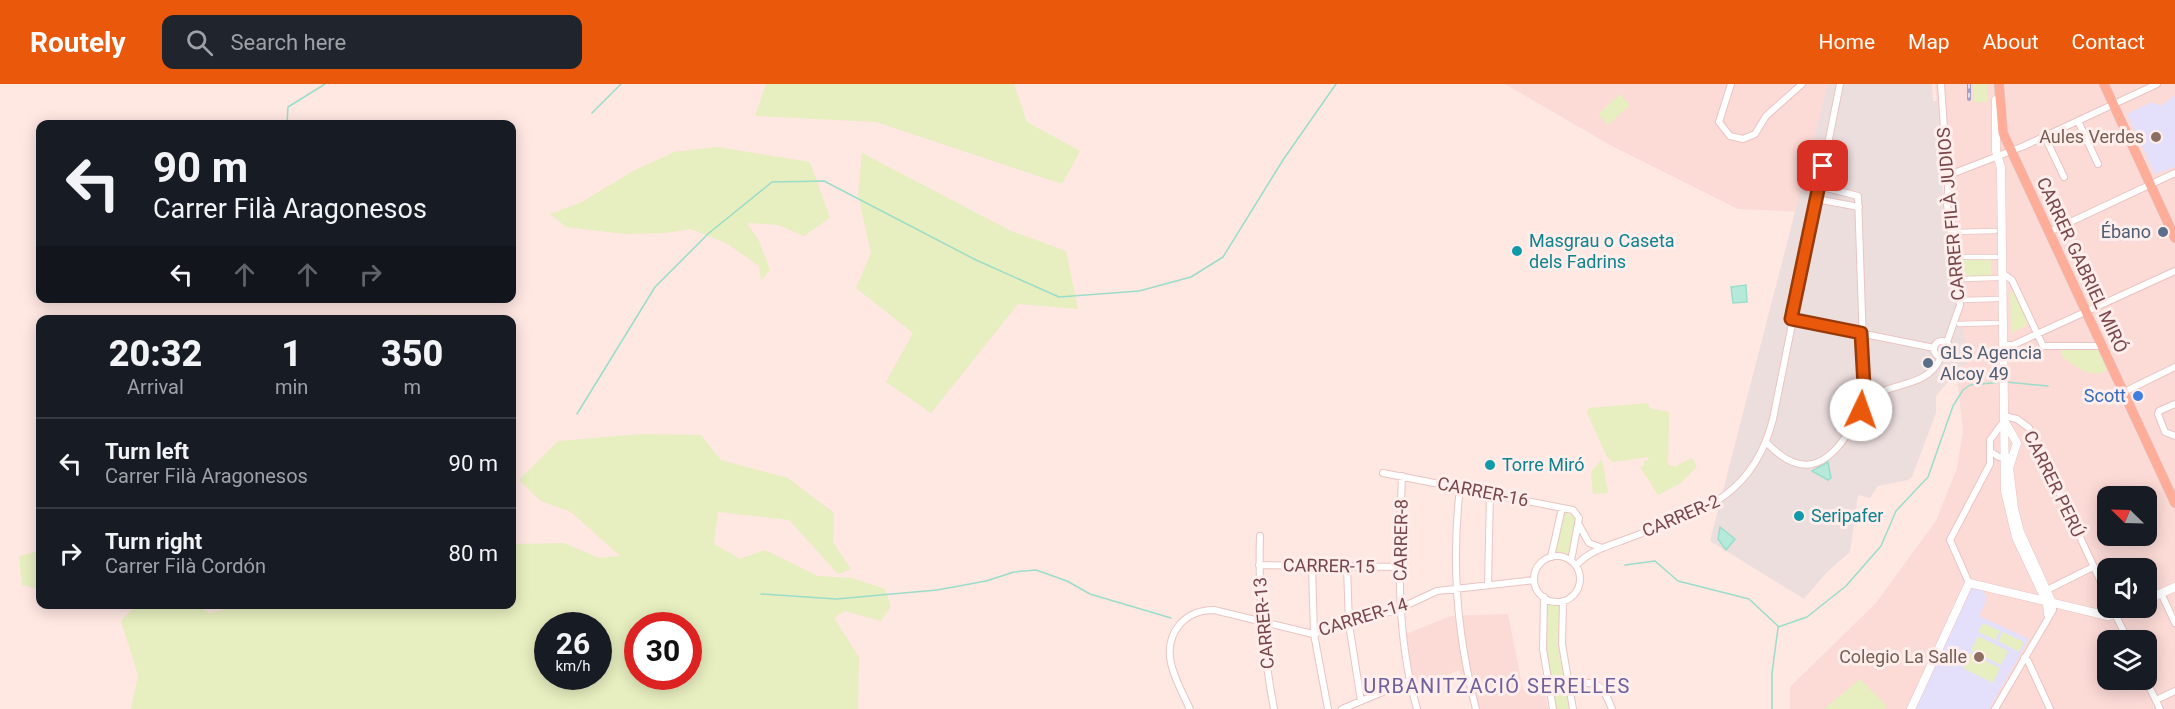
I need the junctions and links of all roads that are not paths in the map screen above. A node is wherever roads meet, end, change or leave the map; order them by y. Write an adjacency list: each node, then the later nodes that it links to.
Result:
1 (1731, 84): 2 (street)
2 (1802, 84)
3 (1840, 84): 18 (street, CARRER-2)
4 (1941, 84): 15 (street, CARRER FILÀ JUDIOS)
5 (1998, 84): 11 (main road, CARRER GABRIEL MIRÓ); 12 (street)
6 (2104, 84): 8 (main road)
7 (2157, 84): 8 (street)
8 (2114, 104): 9 (street); 17 (main road)
9 (2078, 121): 10 (street); 13 (street)
10 (2045, 137): 11 (street); 16 (street)
11 (2011, 152): 12 (street); 23 (main road, CARRER GABRIEL MIRÓ)
12 (1997, 157): 15 (street); 28 (street)
13 (2098, 164)
14 (2175, 173): 17 (street)
15 (1949, 175): 38 (street, CARRER FILÀ JUDIOS)
16 (2064, 177)
17 (2150, 184): 23 (street); 24 (main road)
18 (1819, 186): 19 (street, CARRER-2); 20 (street)
19 (1816, 199): 20 (street); 33 (street, CARRER-2)
20 (1859, 207): 36 (street)
21 (1995, 231): 22 (street)
22 (1954, 232)
23 (2049, 232): 32 (main road, CARRER GABRIEL MIRÓ)
24 (2175, 238)
25 (1958, 257): 26 (street)
26 (1996, 257)
27 (2175, 271): 32 (street)
28 (2000, 275): 29 (street); 37 (street); 41 (street)
29 (1961, 279)
30 (1997, 299): 31 (street)
31 (1964, 300)
32 (2086, 312): 37 (street); 39 (main road, CARRER GABRIEL MIRÓ)
33 (1791, 319): 36 (street); 51 (street, CARRER-2)
34 (1997, 323): 35 (street)
35 (1959, 324)
36 (1861, 333): 40 (street); 45 (street)
37 (2037, 333): 39 (street); 41 (street)
38 (1947, 342): 40 (street); 42 (street)
39 (2101, 346): 44 (main road, CARRER GABRIEL MIRÓ)
40 (1934, 348): 42 (street)
41 (2004, 349): 47 (street)
42 (1941, 357): 45 (street)
43 (2175, 367): 44 (street)
44 (2124, 392): 59 (main road, CARRER GABRIEL MIRÓ)
45 (1865, 403): 51 (street)
46 (2174, 405): 50 (street)
47 (2004, 419): 48 (street); 49 (street); 70 (street, CARRER PERÚ)
48 (1999, 433): 49 (street); 52 (street); 54 (street)
49 (2014, 436): 53 (street)
50 (2175, 436)
51 (1767, 443): 63 (street, CARRER-2)
52 (1992, 453): 54 (street); 73 (street)
53 (2015, 453): 54 (street); 77 (street)
54 (2003, 462): 82 (street)
55 (1383, 473): 56 (street, CARRER-16)
56 (1402, 476): 57 (street, CARRER-16); 69 (street, CARRER-8)
57 (1460, 488): 58 (street, CARRER-16); 75 (street)
58 (1491, 493): 60 (street, CARRER-16); 74 (street)
59 (2175, 503)
60 (1562, 507): 61 (street, CARRER-16); 64 (street)
61 (1579, 521): 63 (street, CARRER-16); 65 (street)
62 (1260, 536): 66 (street, CARRER-13)
63 (1603, 548): 65 (street, CARRER-2)
64 (1551, 557): 65 (street); 72 (street)
65 (1573, 563): 81 (street)
66 (1259, 565): 67 (street, CARRER-15); 86 (street, CARRER-13)
67 (1312, 566): 68 (street, CARRER-15); 89 (street)
68 (1347, 567): 69 (street, CARRER-15); 88 (street)
69 (1400, 567): 83 (street, CARRER-8)
70 (2093, 567): 71 (street, CARRER PERÚ); 77 (street)
71 (2097, 575)
72 (1534, 580): 74 (street, CARRER-14); 80 (street)
73 (1969, 583): 82 (street); 107 (street)
74 (1488, 584): 75 (street, CARRER-14)
75 (1456, 587): 83 (street, CARRER-14); 103 (street)
76 (2175, 587): 78 (street)
77 (2047, 590): 82 (street)
78 (2161, 593): 79 (street); 87 (street)
79 (2157, 595)
80 (1544, 597): 81 (street); 104 (street)
81 (1563, 601): 92 (street)
82 (2050, 604): 84 (street); 85 (street)
83 (1401, 607): 88 (street, CARRER-14); 91 (street, CARRER-8)
84 (2048, 614): 90 (street)
85 (2097, 614)
86 (1261, 622): 89 (street, CARRER-14); 98 (street, CARRER-14); 99 (street, CARRER-13)
87 (2175, 623)
88 (1349, 624): 89 (street, CARRER-14); 96 (street)
89 (1314, 634): 100 (street)
90 (2024, 658): 97 (street); 110 (street)
91 (1409, 681): 96 (street); 102 (street, CARRER-8)
92 (1568, 685): 105 (street); 106 (street)
93 (2151, 690): 95 (street)
94 (2175, 692): 95 (street)
95 (2156, 700): 111 (street)
96 (1361, 701): 101 (street)
97 (2000, 701): 108 (street); 109 (street)
98 (1190, 709)
99 (1274, 709)
100 (1328, 709)
101 (1342, 709)
102 (1417, 709)
103 (1476, 709)
104 (1553, 709)
105 (1573, 709)
106 (1612, 709)
107 (1911, 709)
108 (1995, 709)
109 (2003, 709)
110 (2050, 709)
111 (2160, 709)

